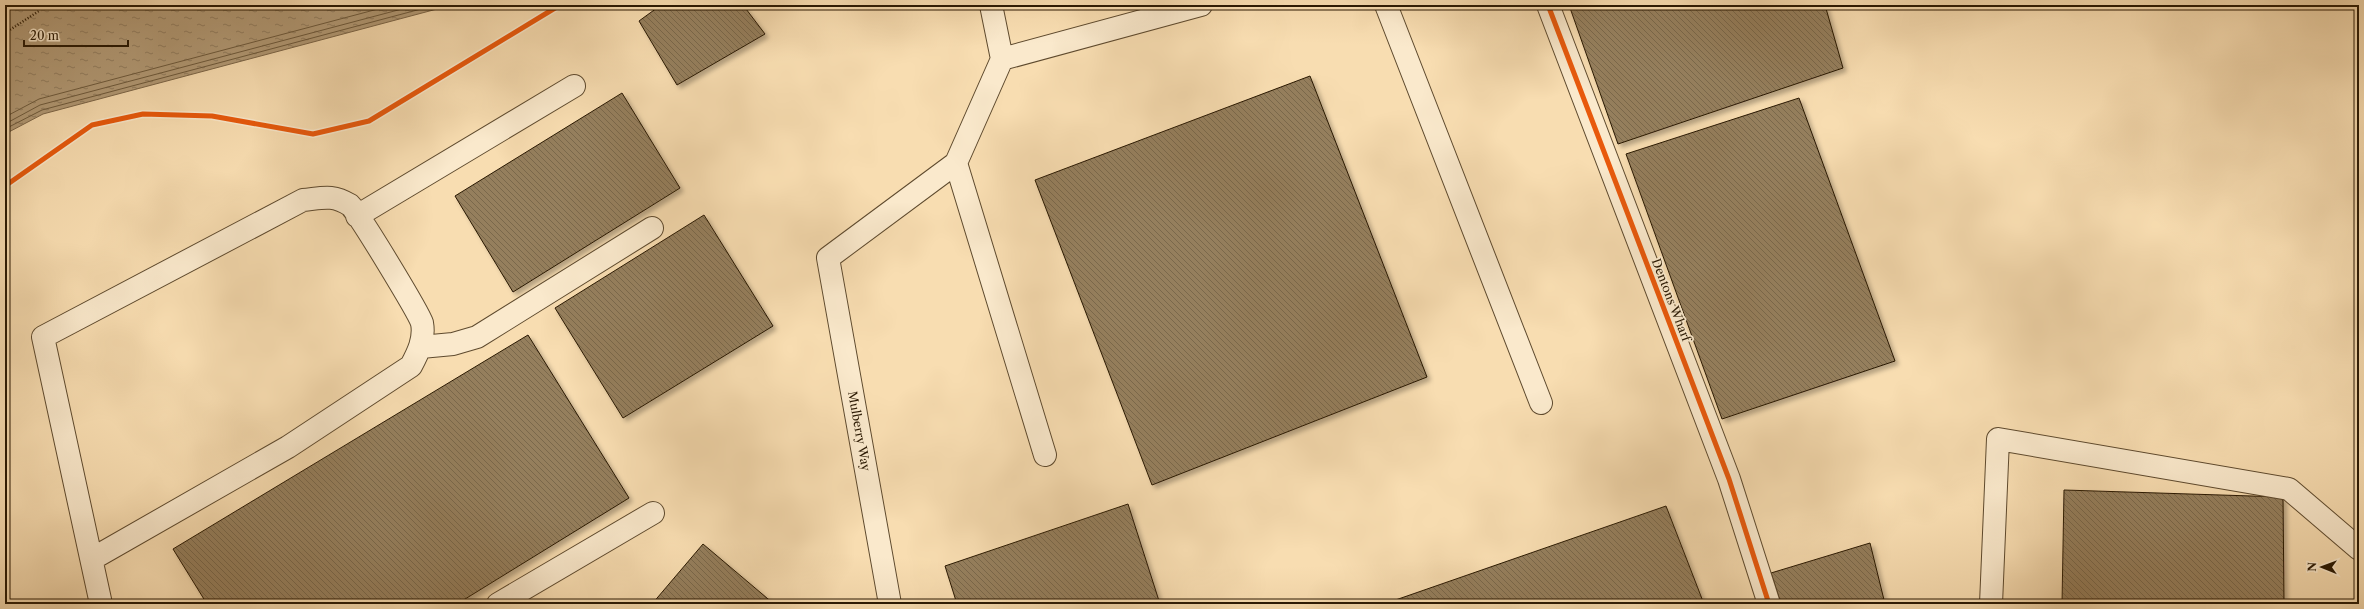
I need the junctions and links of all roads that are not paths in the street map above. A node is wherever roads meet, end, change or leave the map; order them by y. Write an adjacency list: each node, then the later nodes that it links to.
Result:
1 (991, 5): 5 (street)
2 (1201, 5): 5 (street)
3 (1386, 5): 11 (street)
4 (1548, 5): 19 (street, Dentons Wharf)
5 (1002, 59): 7 (street)
6 (574, 86): 8 (street)
7 (956, 162): 12 (street); 18 (street, Mulberry Way)
8 (357, 216): 10 (street); 15 (street)
9 (652, 228): 10 (street)
10 (421, 347): 15 (street)
11 (1542, 403)
12 (1045, 455)
13 (653, 513): 17 (street)
14 (2359, 549): 20 (street)
15 (92, 559): 16 (street)
16 (102, 604)
17 (498, 604)
18 (890, 604)
19 (1769, 604)
20 (1991, 604)

